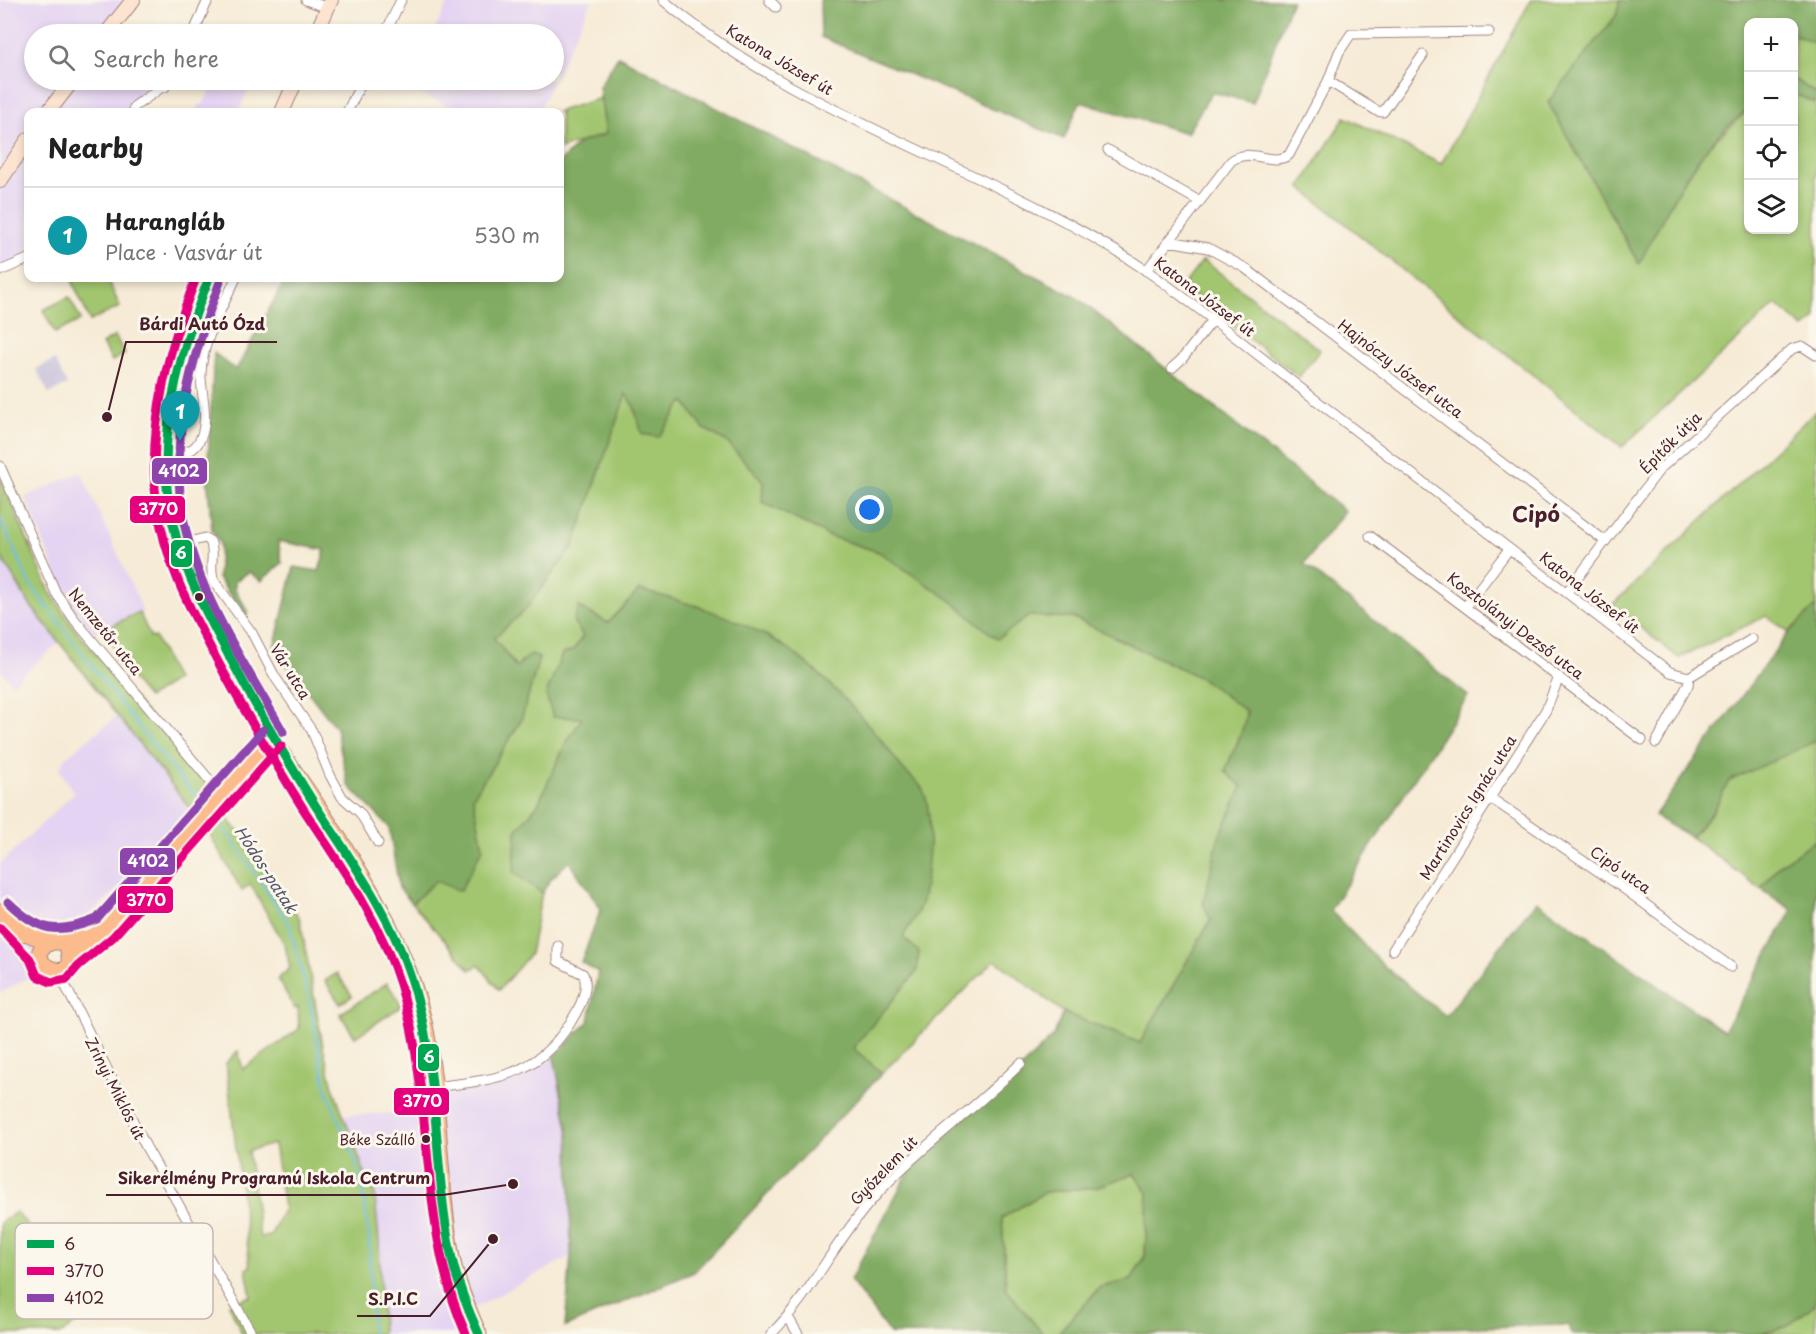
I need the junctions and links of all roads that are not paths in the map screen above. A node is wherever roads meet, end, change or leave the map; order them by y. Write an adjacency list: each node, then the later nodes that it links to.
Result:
1 (133, 0): 7 (street)
2 (208, 0): 8 (street)
3 (306, 0): 6 (street)
4 (401, 0): 10 (street)
5 (663, 0): 29 (street, Katona József út)
6 (330, 4): 9 (street)
7 (114, 24)
8 (197, 24)
9 (321, 24)
10 (390, 24)
11 (1489, 32): 13 (street)
12 (1422, 55): 13 (street)
13 (1328, 81): 25 (street)
14 (65, 90): 18 (street)
15 (160, 90): 19 (street)
16 (292, 90): 20 (street)
17 (358, 90): 21 (street)
18 (51, 108)
19 (134, 108)
20 (284, 108)
21 (349, 108)
22 (24, 146): 24 (street)
23 (1108, 150): 25 (street)
24 (0, 181)
25 (1199, 201): 26 (street)
26 (1169, 241): 29 (street); 38 (street, Hajnóczy József utca)
27 (24, 261): 28 (street)
28 (0, 271)
29 (1146, 271): 32 (street, Katona József út)
30 (208, 282): 35 (street)
31 (234, 282): 35 (street)
32 (1212, 321): 34 (street); 40 (street, Katona József út)
33 (1816, 355): 38 (street, Építők útja)
34 (1172, 368)
35 (165, 456): 39 (street)
36 (0, 466): 51 (street, Nemzetőr utca)
37 (1370, 536): 42 (street, Kosztolányi Dezső utca)
38 (1605, 542): 41 (street, Építők útja)
39 (177, 545): 46 (street); 53 (street, Vár utca)
40 (1509, 549): 41 (street, Katona József út); 42 (street)
41 (1567, 592): 45 (street, Katona József út)
42 (1466, 606): 44 (street, Kosztolányi Dezső utca)
43 (1752, 639): 45 (street)
44 (1559, 677): 47 (street, Kosztolányi Dezső utca); 52 (street, Martinovics Ignác utca)
45 (1689, 677): 48 (street)
46 (272, 738): 49 (main road); 50 (main road)
47 (1642, 740)
48 (1656, 743)
49 (253, 759): 50 (main road); 51 (main road)
50 (291, 768): 66 (main road)
51 (220, 798): 56 (main road)
52 (1492, 799): 59 (street, Martinovics Ignác utca); 62 (street, Cipó utca)
53 (378, 843)
54 (0, 911): 55 (main road)
55 (15, 927): 57 (main road); 60 (main road)
56 (104, 928): 57 (main road); 61 (main road)
57 (57, 942): 60 (main road); 61 (main road)
58 (558, 946): 66 (street)
59 (1394, 951)
60 (41, 953): 63 (main road)
61 (69, 960): 63 (main road); 64 (street, Zrínyi Miklós út)
62 (1731, 967)
63 (52, 970): 64 (street, Zrínyi Miklós út)
64 (70, 998): 67 (street, Zrínyi Miklós út)
65 (1021, 1063): 69 (street, Győzelem út)
66 (433, 1087): 71 (main road)
67 (189, 1223)
68 (213, 1265): 70 (street, Zrínyi Miklós út)
69 (786, 1319): 72 (street, Győzelem út); 73 (street); 74 (street)
70 (252, 1334)
71 (479, 1334)
72 (771, 1334)
73 (791, 1334)
74 (798, 1334)

